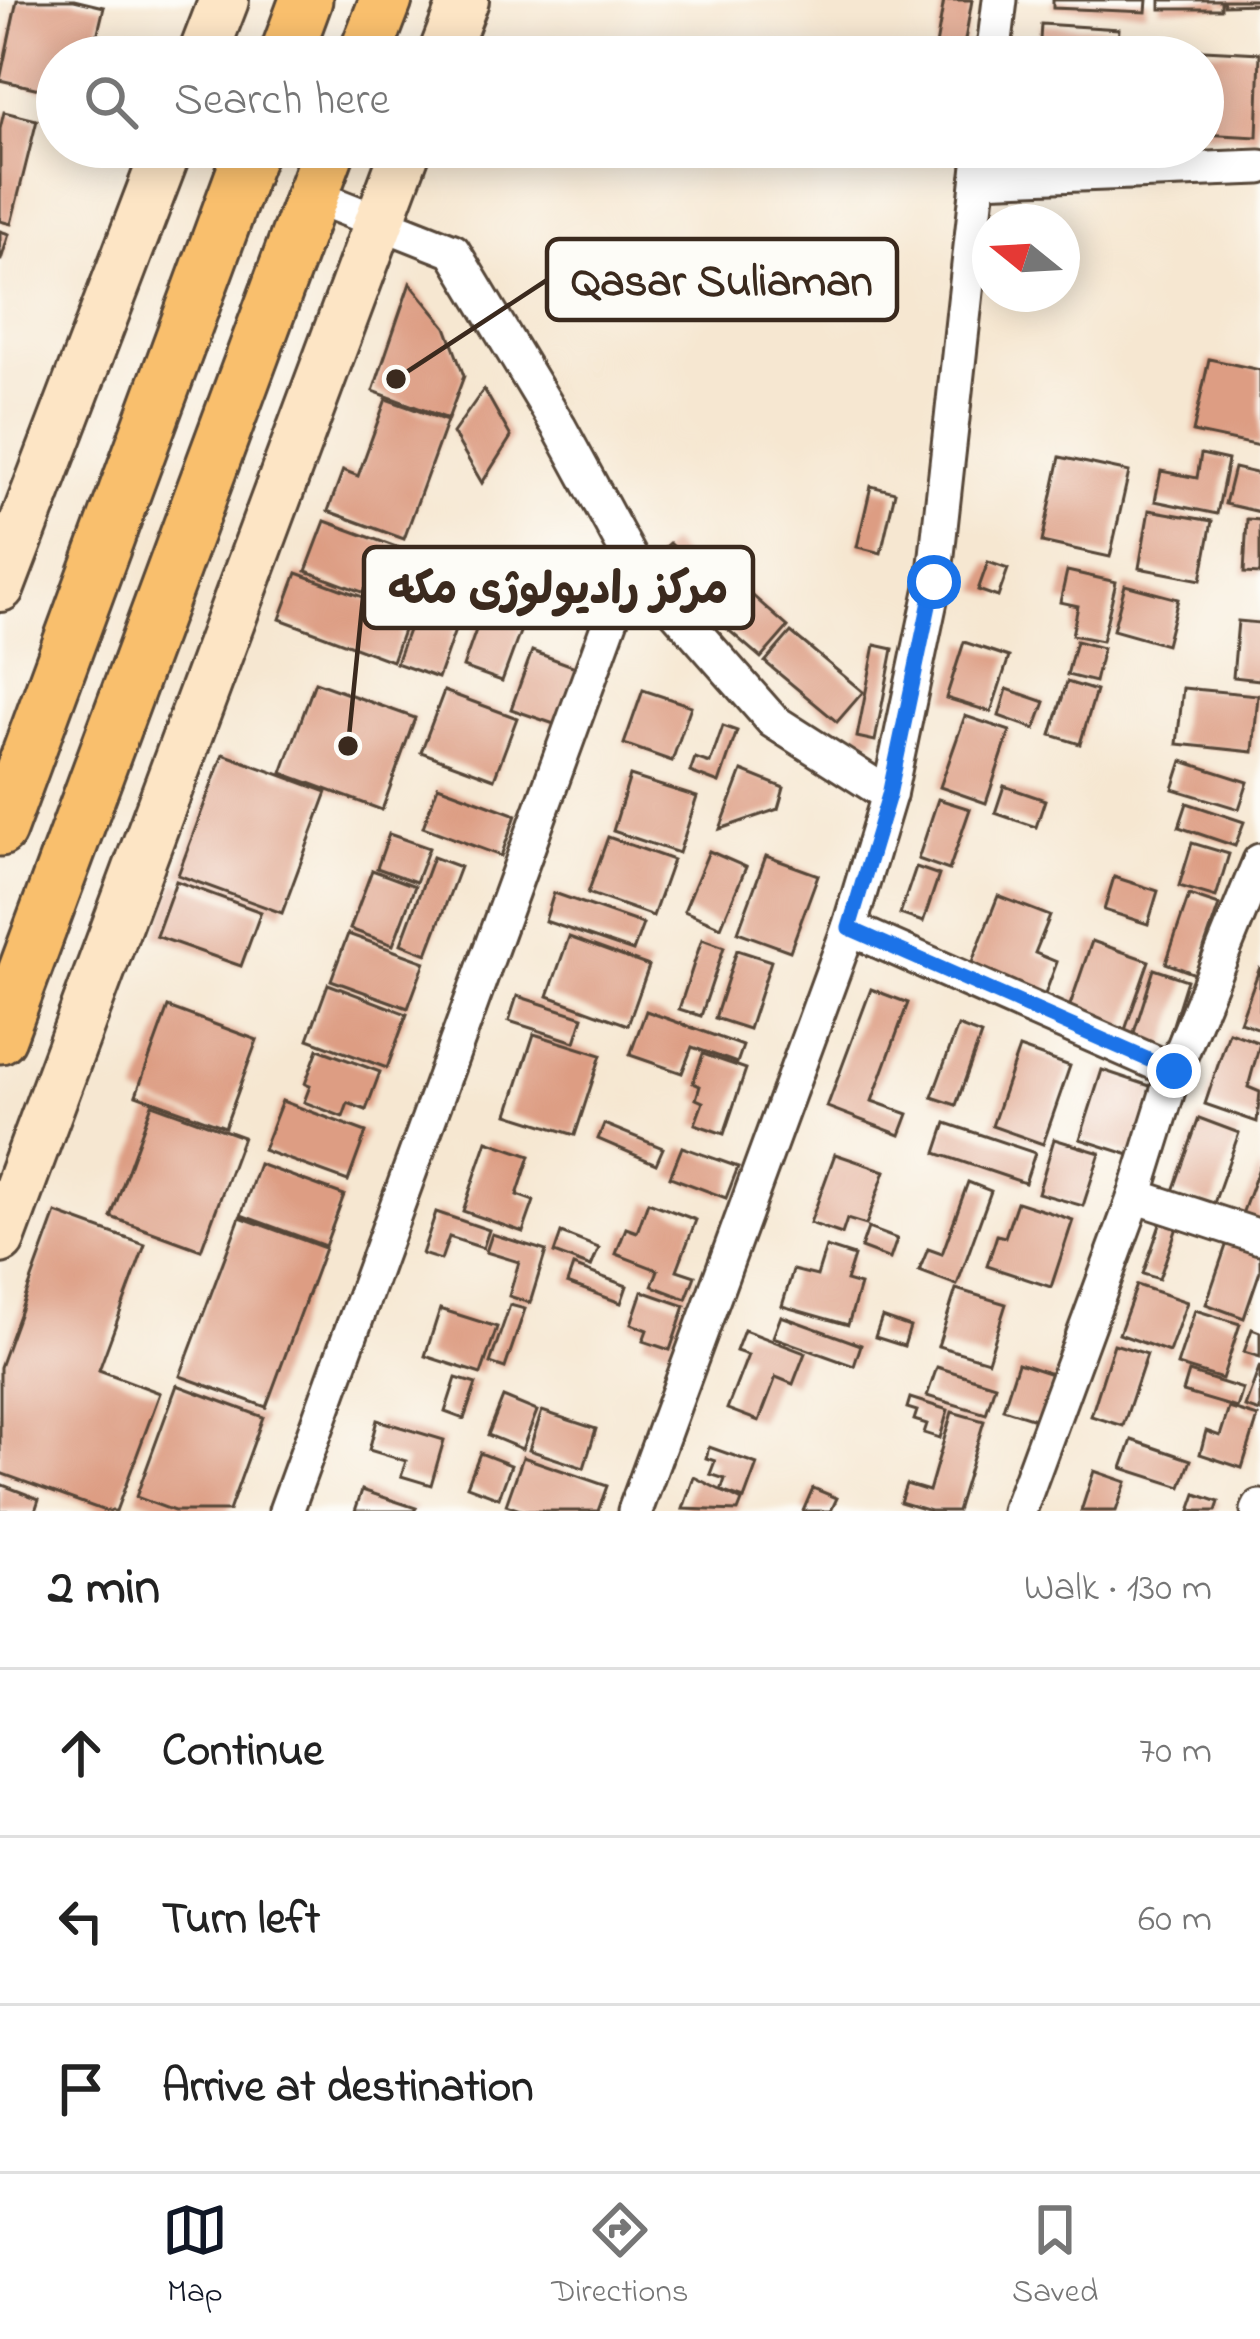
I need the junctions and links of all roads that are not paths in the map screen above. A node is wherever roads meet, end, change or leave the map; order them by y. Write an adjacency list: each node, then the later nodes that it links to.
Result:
1 (224, 0): 6 (street)
2 (306, 0): 7 (main road)
3 (386, 0): 8 (main road)
4 (464, 0): 9 (street)
5 (1000, 0): 10 (street)
6 (210, 36)
7 (293, 36)
8 (372, 36)
9 (450, 36)
10 (996, 36)
11 (1224, 166): 12 (street)
12 (1260, 167)
13 (160, 168): 21 (street)
14 (244, 168): 23 (main road)
15 (321, 168): 18 (main road)
16 (399, 168): 19 (street)
17 (980, 168): 22 (street)
18 (311, 195): 19 (street); 26 (main road)
19 (379, 219): 20 (street); 30 (street)
20 (632, 561): 22 (street); 31 (street)
21 (0, 586)
22 (889, 795): 25 (street)
23 (0, 830)
24 (1260, 861): 27 (street)
25 (849, 928): 27 (street); 32 (street)
26 (0, 1037)
27 (1174, 1071): 28 (street)
28 (1135, 1196): 29 (street); 33 (street)
29 (1260, 1237)
30 (0, 1239)
31 (286, 1511)
32 (635, 1511)
33 (1019, 1511)

